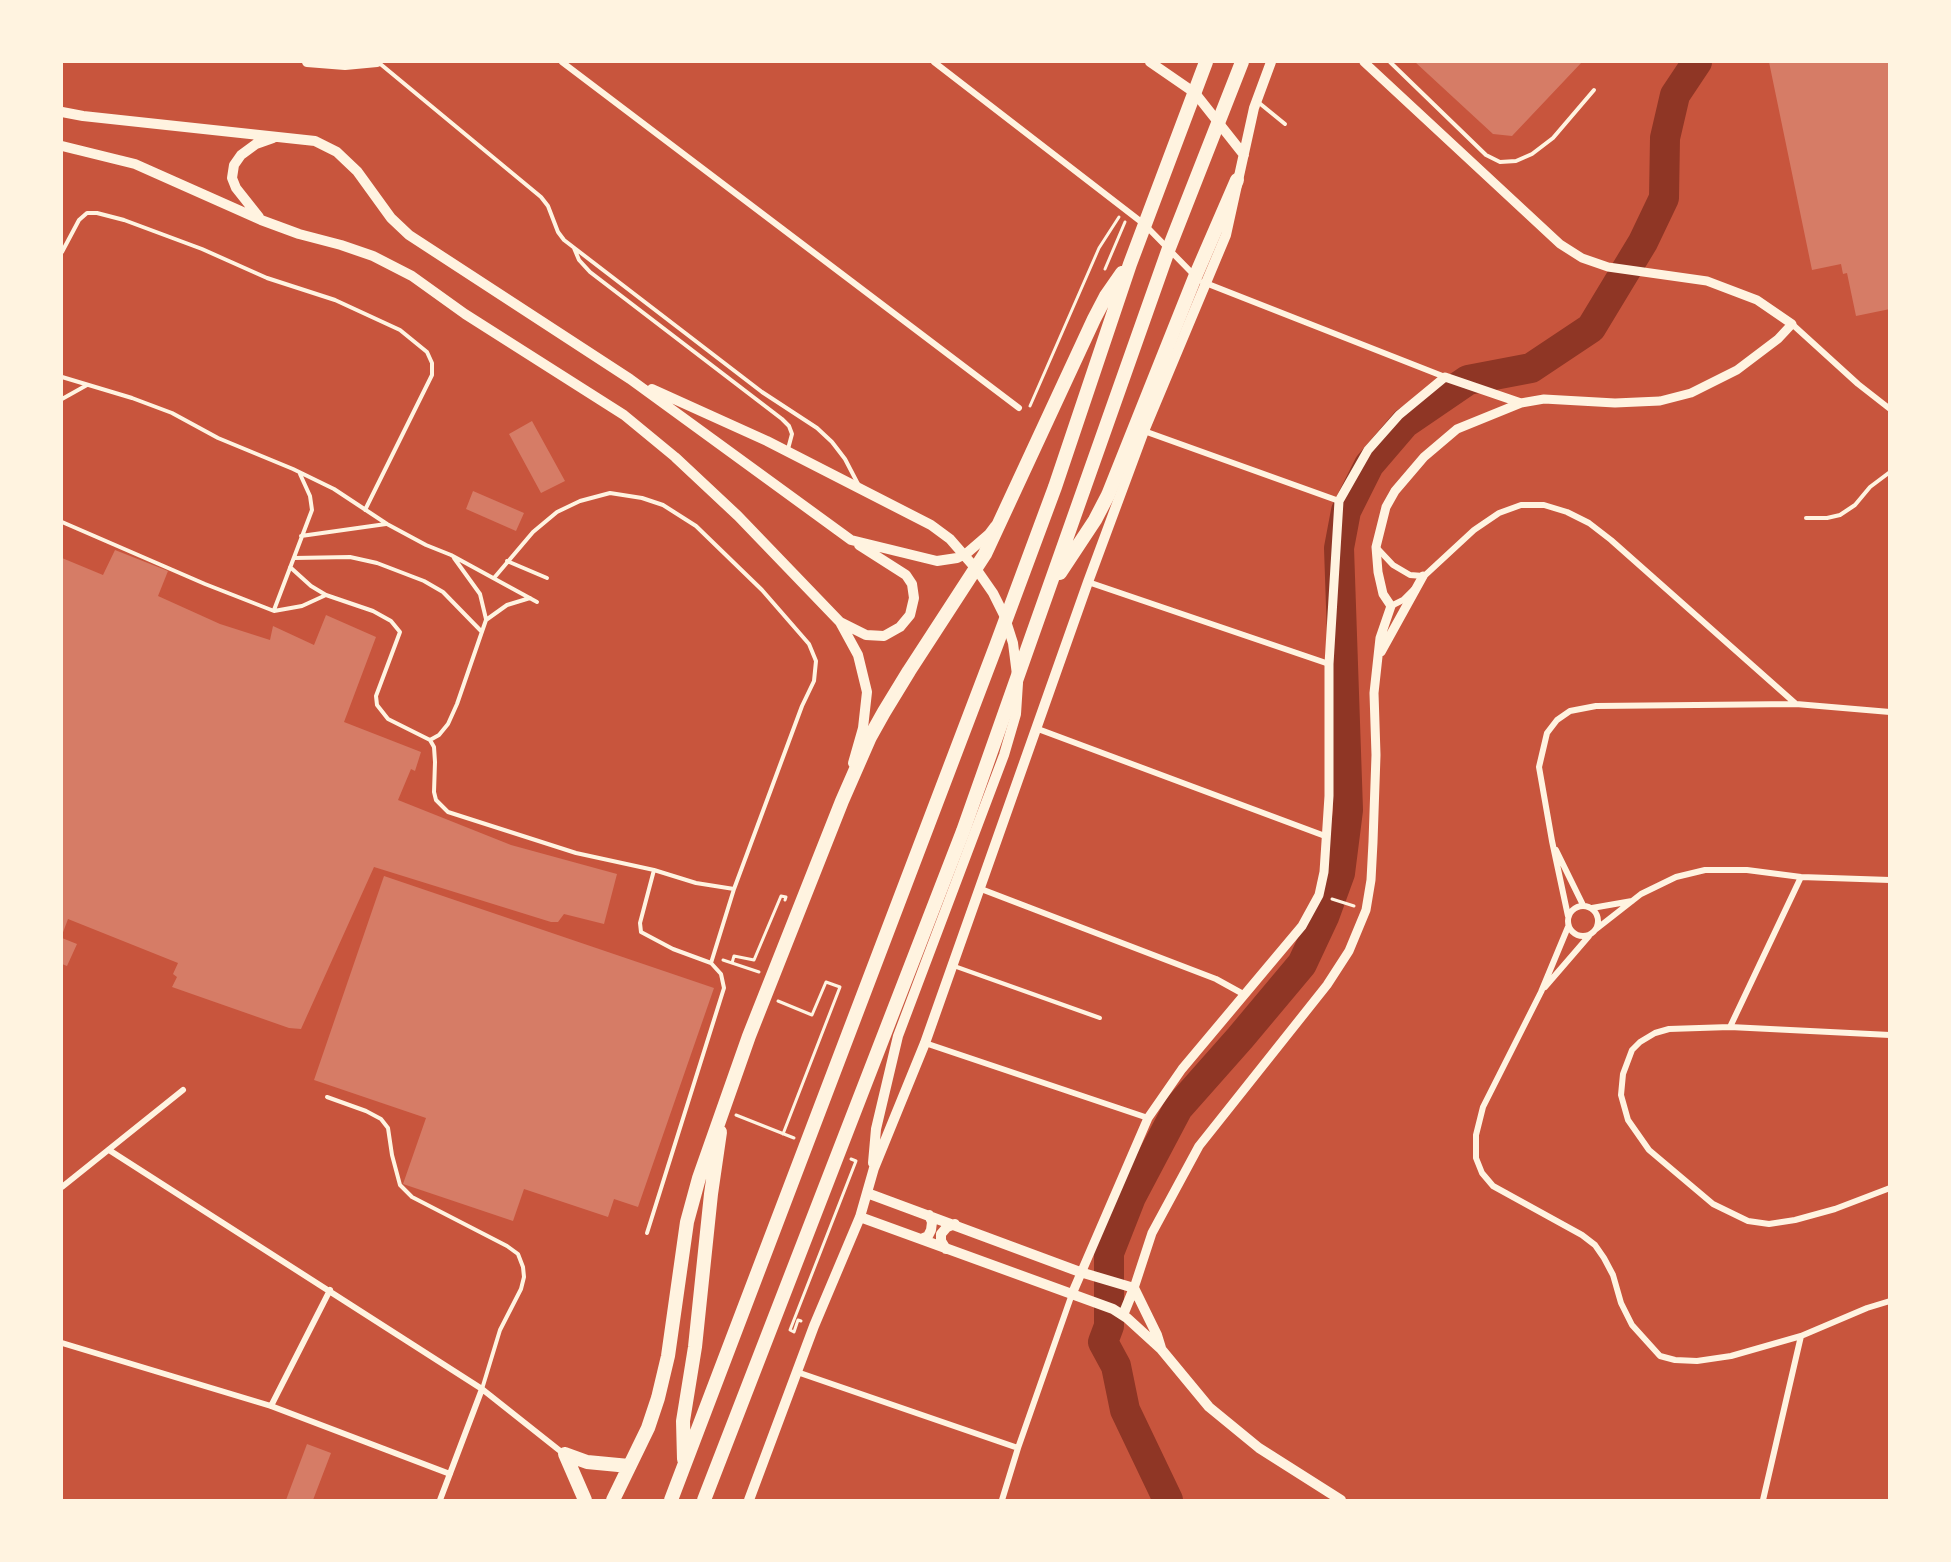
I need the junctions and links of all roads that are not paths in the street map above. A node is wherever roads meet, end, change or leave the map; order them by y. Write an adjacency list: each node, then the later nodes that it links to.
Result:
1 (307, 62): 2 (main road)
2 (377, 62): 23 (lane)
3 (562, 62): 35 (street)
4 (934, 62): 22 (street)
5 (1150, 62): 12 (main road)
6 (1206, 62): 12 (highway)
7 (1242, 62): 15 (highway)
8 (1271, 62): 13 (main road)
9 (1364, 62): 28 (street)
10 (1390, 62): 11 (lane)
11 (1594, 90)
12 (1195, 93): 15 (main road); 22 (highway)
13 (1257, 101): 16 (lane); 19 (main road)
14 (62, 112): 17 (main road)
15 (1218, 122): 19 (main road); 24 (highway)
16 (1285, 124)
17 (277, 136): 21 (main road); 31 (main road)
18 (62, 147): 21 (main road)
19 (1244, 155): 20 (main road)
20 (1237, 180): 27 (highway)
21 (261, 220): 66 (main road)
22 (1144, 224): 24 (street); 26 (highway)
23 (574, 248): 38 (lane); 41 (lane)
24 (1169, 248): 27 (street); 59 (highway)
25 (62, 252): 43 (lane)
26 (1130, 264): 45 (highway); 126 (highway)
27 (1201, 281): 30 (street); 37 (main road); 59 (highway)
28 (1792, 324): 34 (street); 36 (street)
29 (62, 377): 32 (lane)
30 (1445, 377): 34 (street); 42 (street)
31 (630, 379): 38 (main road); 49 (main road)
32 (88, 384): 33 (lane); 40 (lane)
33 (62, 399)
34 (1521, 403): 50 (street)
35 (1019, 408)
36 (1890, 409)
37 (1144, 431): 42 (street); 58 (main road)
38 (787, 451): 41 (main road)
39 (1890, 472): 44 (lane)
40 (300, 473): 43 (lane); 48 (lane)
41 (859, 486): 101 (main road)
42 (1338, 501): 69 (street)
43 (365, 510): 47 (lane)
44 (1806, 518)
45 (1000, 519): 49 (main road); 74 (highway)
46 (62, 522): 64 (lane)
47 (387, 524): 48 (lane); 51 (lane)
48 (301, 537): 52 (lane)
49 (851, 540): 66 (main road)
50 (1376, 547): 55 (street); 63 (street)
51 (452, 555): 56 (lane); 65 (lane)
52 (294, 558): 54 (lane); 67 (lane)
53 (507, 561): 56 (lane); 57 (lane); 80 (lane)
54 (290, 567): 60 (lane); 64 (lane)
55 (1423, 576): 63 (street); 68 (street); 70 (street)
56 (494, 578): 61 (lane)
57 (547, 578)
58 (1088, 582): 69 (street); 72 (main road)
59 (1047, 592): 133 (highway)
60 (326, 595): 64 (lane); 73 (lane)
61 (530, 598): 62 (lane); 65 (lane)
62 (537, 602)
63 (1391, 606): 68 (street)
64 (274, 611)
65 (486, 620): 67 (lane)
66 (840, 622): 74 (main road)
67 (482, 632): 73 (lane)
68 (1378, 657): 112 (street)
69 (1329, 664): 75 (street)
70 (1796, 704): 71 (street); 76 (street)
71 (1890, 712)
72 (1038, 729): 75 (street); 81 (main road)
73 (430, 740): 77 (lane)
74 (842, 801): 98 (highway)
75 (1325, 836): 91 (street)
76 (1552, 841): 83 (street); 85 (street)
77 (654, 870): 80 (lane); 88 (lane)
78 (1802, 877): 79 (street); 82 (street); 93 (street)
79 (1890, 880)
80 (734, 889): 88 (lane)
81 (981, 889): 89 (main road); 91 (street)
82 (1632, 901): 84 (street); 87 (street)
83 (1583, 905): 84 (street); 85 (street)
84 (1592, 908): 87 (street)
85 (1568, 916): 86 (street)
86 (1568, 927): 87 (street); 90 (street)
87 (1593, 932): 90 (street)
88 (711, 963): 108 (lane)
89 (953, 966): 92 (lane); 95 (main road)
90 (1541, 992): 117 (street)
91 (1245, 995): 99 (street)
92 (1100, 1018)
93 (1730, 1028): 94 (street); 103 (street)
94 (1890, 1035)
95 (925, 1043): 99 (street); 101 (main road)
96 (183, 1090): 100 (street)
97 (327, 1097): 121 (lane)
98 (721, 1118): 125 (highway); 126 (highway)
99 (1148, 1118): 111 (street)
100 (109, 1150): 102 (street); 113 (street)
101 (874, 1168): 104 (main road)
102 (62, 1187)
103 (1890, 1188)
104 (867, 1192): 105 (main road); 106 (main road)
105 (929, 1215): 107 (main road); 109 (main road)
106 (860, 1217): 109 (main road); 120 (main road)
107 (955, 1224): 110 (main road); 111 (main road)
108 (647, 1233)
109 (921, 1239): 110 (main road)
110 (946, 1249): 114 (main road)
111 (1084, 1273): 112 (main road); 114 (street)
112 (1134, 1288): 116 (main road); 119 (main road)
113 (330, 1290): 121 (street); 122 (street)
114 (1076, 1295): 116 (main road); 123 (street)
115 (1890, 1301): 117 (street)
116 (1118, 1311): 119 (main road)
117 (1802, 1336): 136 (street)
118 (62, 1343): 122 (street)
119 (1161, 1349): 135 (main road)
120 (797, 1372): 123 (street); 134 (main road)
121 (482, 1389): 124 (street); 127 (street)
122 (271, 1406): 127 (street)
123 (1018, 1448): 128 (street)
124 (565, 1454): 125 (highway); 130 (highway)
125 (629, 1466): 131 (highway)
126 (685, 1466): 132 (highway)
127 (450, 1474): 129 (street)
128 (1003, 1499)
129 (440, 1500)
130 (585, 1500)
131 (613, 1500)
132 (671, 1500)
133 (704, 1500)
134 (749, 1500)
135 (1341, 1500)
136 (1763, 1500)

